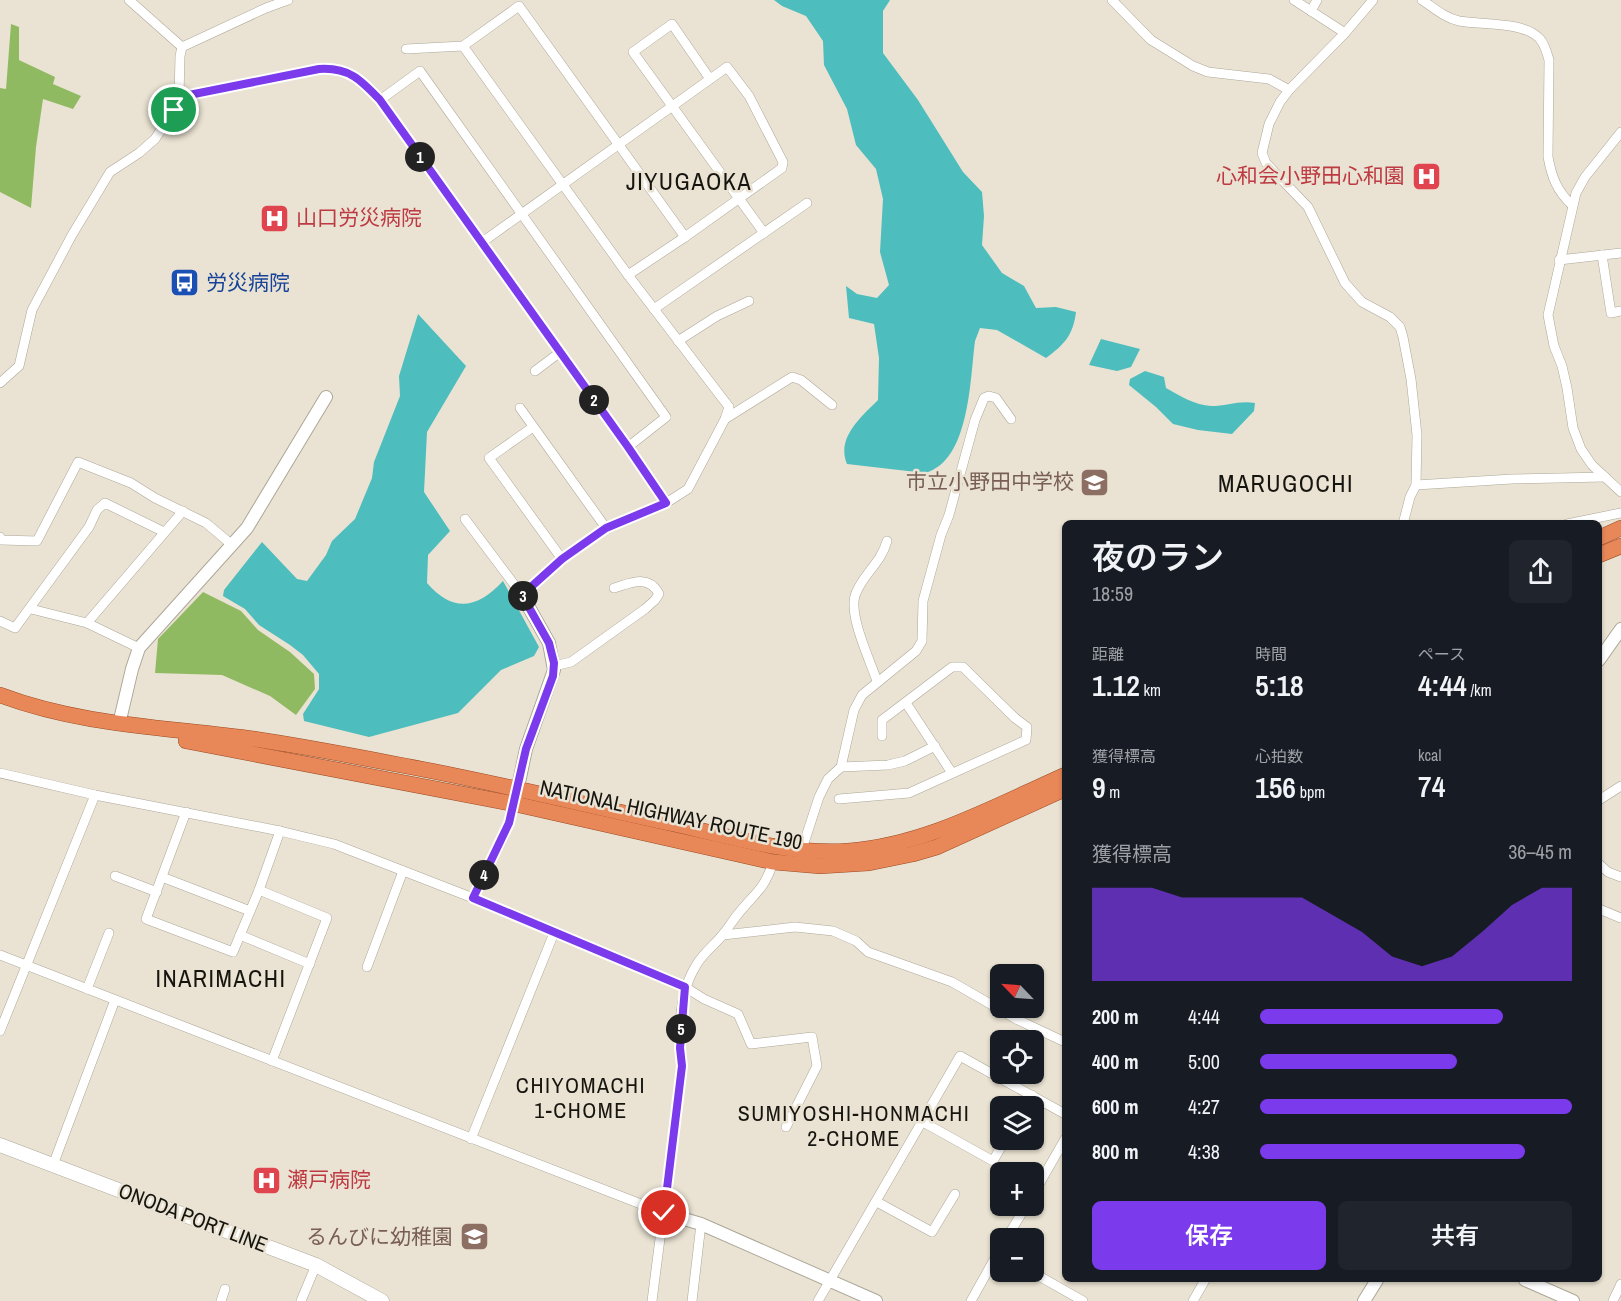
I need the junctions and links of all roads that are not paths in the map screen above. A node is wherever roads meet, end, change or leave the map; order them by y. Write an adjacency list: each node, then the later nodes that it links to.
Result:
1 (129, 0): 10 (street)
2 (288, 0): 10 (street)
3 (1112, 0): 14 (street)
4 (1294, 0): 8 (street)
5 (1317, 0): 8 (street)
6 (1373, 0): 9 (street)
7 (1422, 0): 23 (street)
8 (1311, 11): 9 (street)
9 (1345, 33): 14 (street)
10 (182, 46): 15 (street)
11 (464, 46): 12 (street); 19 (street); 20 (street)
12 (406, 49)
13 (710, 79): 17 (street); 17 (street); 21 (street)
14 (1288, 90): 47 (street)
15 (179, 97): 16 (street); 38 (street)
16 (380, 100): 24 (street); 27 (street)
17 (670, 106): 19 (street); 21 (street)
18 (1621, 132): 23 (street)
19 (617, 144): 20 (street); 26 (street)
20 (563, 183): 24 (street); 31 (street)
21 (739, 198): 25 (street); 26 (street)
22 (807, 203): 25 (street)
23 (1572, 205): 30 (street)
24 (522, 212): 27 (street); 45 (street)
25 (764, 233): 33 (street)
26 (686, 237): 31 (street)
27 (481, 243): 36 (street)
28 (1621, 253): 29 (street)
29 (1602, 255): 30 (street); 34 (street)
30 (1559, 260): 46 (street)
31 (628, 275): 33 (street)
32 (749, 301): 35 (street)
33 (654, 309): 35 (street)
34 (1621, 312)
35 (678, 341): 42 (street)
36 (560, 353): 37 (street); 45 (street)
37 (535, 371)
38 (0, 383)
39 (326, 397): 61 (street)
40 (832, 405): 42 (street)
41 (520, 408): 44 (street)
42 (725, 419): 49 (street)
43 (1011, 419): 74 (street)
44 (533, 427): 55 (street); 64 (street)
45 (628, 447): 49 (street)
46 (1605, 477): 47 (street); 48 (street)
47 (1416, 484): 53 (street)
48 (1621, 492)
49 (666, 503): 55 (street)
50 (183, 511): 57 (street); 58 (street); 61 (street)
51 (1621, 513): 54 (street)
52 (465, 519): 66 (street)
53 (1404, 520)
54 (1587, 520)
55 (606, 528): 64 (street)
56 (1621, 528): 59 (highway)
57 (164, 532): 67 (street); 69 (street)
58 (0, 537)
59 (1602, 537)
60 (887, 541): 74 (street)
61 (231, 544): 71 (street)
62 (1621, 546): 63 (highway)
63 (1602, 554)
64 (562, 559): 66 (street)
65 (614, 588): 73 (street)
66 (522, 595): 73 (street)
67 (31, 609): 68 (street); 69 (street)
68 (0, 621)
69 (87, 623): 71 (street)
70 (1621, 629): 72 (street)
71 (139, 648): 77 (street)
72 (1602, 656)
73 (554, 666): 87 (street)
74 (877, 681): 80 (street)
75 (0, 695): 77 (highway, NATIONAL HIGHWAY ROUTE 190)
76 (906, 703): 78 (street); 79 (street); 82 (street)
77 (119, 724): 87 (highway, NATIONAL HIGHWAY ROUTE 190)
78 (882, 736)
79 (935, 746): 80 (street); 82 (street)
80 (841, 767): 92 (street)
81 (0, 773): 86 (street)
82 (952, 773): 89 (street)
83 (1062, 776): 92 (highway, NATIONAL HIGHWAY ROUTE 190)
84 (1621, 786): 88 (street)
85 (1062, 790): 92 (highway, NATIONAL HIGHWAY ROUTE 190)
86 (96, 795): 90 (street); 110 (street)
87 (516, 796): 92 (highway, NATIONAL HIGHWAY ROUTE 190); 93 (highway, NATIONAL HIGHWAY ROUTE 190); 101 (street)
88 (1602, 798)
89 (839, 800)
90 (186, 812): 91 (street); 97 (street)
91 (280, 831): 95 (street); 99 (street)
92 (800, 857): 93 (highway, NATIONAL HIGHWAY ROUTE 190)
93 (773, 862): 108 (street)
94 (1602, 867): 98 (street)
95 (403, 872): 101 (street); 112 (street)
96 (115, 876): 100 (street)
97 (162, 877): 100 (street); 103 (street)
98 (1621, 878)
99 (259, 890): 103 (street); 111 (street)
100 (157, 892): 107 (street)
101 (473, 898): 106 (street)
102 (1602, 910): 104 (street)
103 (250, 911): 107 (street)
104 (1621, 918)
105 (109, 933): 114 (street)
106 (554, 933): 113 (street); 123 (street)
107 (240, 935): 111 (street)
108 (723, 935): 113 (street); 117 (street)
109 (0, 955): 110 (street)
110 (26, 964): 114 (street); 116 (street)
111 (310, 964): 118 (street)
112 (367, 967)
113 (685, 987): 122 (street); 131 (street)
114 (87, 989): 115 (street)
115 (115, 1000): 118 (street); 127 (street)
116 (0, 1031)
117 (1062, 1041)
118 (272, 1061): 123 (street)
119 (1032, 1095): 120 (street); 121 (street)
120 (1062, 1112)
121 (923, 1122): 126 (street); 130 (street)
122 (786, 1126)
123 (471, 1139): 131 (street)
124 (0, 1144): 127 (main road, ONODA PORT LINE)
125 (1062, 1144): 128 (street)
126 (999, 1150)
127 (53, 1165): 133 (main road, ONODA PORT LINE)
128 (1044, 1176)
129 (955, 1194): 130 (street)
130 (877, 1202): 136 (street)
131 (664, 1213): 132 (street); 147 (street)
132 (701, 1224): 136 (street); 148 (street)
133 (316, 1265): 145 (street); 146 (main road, ONODA PORT LINE)
134 (990, 1269): 151 (street)
135 (1044, 1277): 140 (street)
136 (830, 1281): 149 (street); 150 (street)
137 (1204, 1282): 153 (street)
138 (1376, 1282): 154 (street)
139 (1530, 1282): 143 (street)
140 (1063, 1284): 152 (street)
141 (1621, 1284): 155 (street)
142 (225, 1289): 144 (street)
143 (1570, 1300)
144 (220, 1301)
145 (301, 1301)
146 (382, 1301)
147 (652, 1301)
148 (692, 1301)
149 (818, 1301)
150 (876, 1301)
151 (971, 1301)
152 (1083, 1301)
153 (1193, 1301)
154 (1364, 1301)
155 (1613, 1301)

